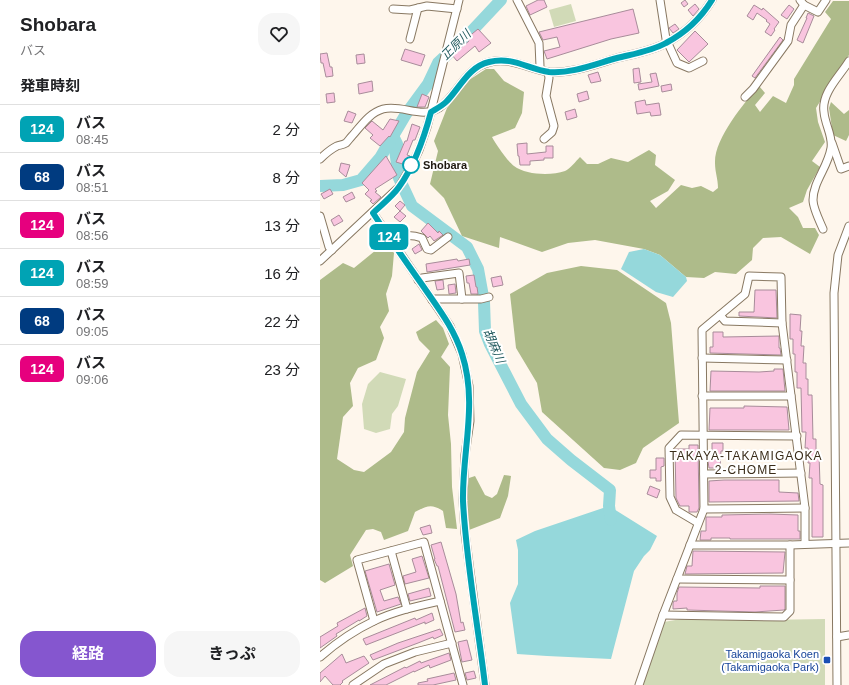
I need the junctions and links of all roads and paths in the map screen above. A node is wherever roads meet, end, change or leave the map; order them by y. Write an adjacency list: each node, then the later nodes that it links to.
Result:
1 (459, 0): 9 (street)
2 (517, 0): 14 (street)
3 (660, 0): 11 (street)
4 (712, 0): 11 (street)
5 (826, 0): 6 (street)
6 (802, 2): 16 (street)
7 (418, 8): 8 (street); 9 (street); 10 (street)
8 (393, 9)
9 (457, 9): 17 (street)
10 (410, 39)
11 (667, 43): 12 (street); 15 (street)
12 (703, 61)
13 (849, 61): 19 (street)
14 (539, 69): 15 (street); 17 (street)
15 (548, 72): 18 (street)
16 (745, 97)
17 (431, 112): 20 (street); 22 (street)
18 (544, 139)
19 (832, 141): 21 (street); 25 (street)
20 (320, 159)
21 (849, 166)
22 (373, 213): 27 (street); 28 (street)
23 (320, 216): 28 (street)
24 (849, 226): 49 (street)
25 (823, 229)
26 (448, 237): 27 (street)
27 (390, 239): 30 (street)
28 (332, 250): 29 (street)
29 (320, 261)
30 (418, 280): 32 (street); 33 (street)
31 (490, 297): 32 (street)
32 (462, 299): 33 (street)
33 (432, 300): 65 (street)
34 (720, 315): 35 (street); 35 (street); 36 (street)
35 (782, 323): 37 (street)
36 (702, 358): 37 (street); 38 (street)
37 (786, 360): 39 (street)
38 (702, 396): 39 (street); 40 (street)
39 (791, 396): 41 (street)
40 (704, 436): 41 (street); 43 (street); 46 (street)
41 (797, 436): 42 (street)
42 (801, 473): 43 (street); 44 (street)
43 (704, 474): 45 (street)
44 (805, 508): 45 (street); 47 (street)
45 (704, 510): 46 (street)
46 (698, 523): 50 (street)
47 (805, 543): 49 (street); 51 (street)
48 (849, 543): 49 (street)
49 (836, 544): 60 (street)
50 (690, 545): 51 (street); 53 (street)
51 (790, 545): 54 (street)
52 (391, 551): 55 (street); 56 (street); 58 (street)
53 (677, 580): 54 (street); 57 (street)
54 (790, 580): 57 (street)
55 (440, 601): 56 (street); 61 (street)
56 (407, 609): 58 (street)
57 (663, 615): 66 (street)
58 (374, 621): 62 (street)
59 (849, 636): 60 (street)
60 (837, 637): 67 (street)
61 (452, 644): 63 (street); 64 (street)
62 (320, 657)
63 (353, 685)
64 (463, 685)
65 (485, 685)
66 (639, 685)
67 (837, 685)

